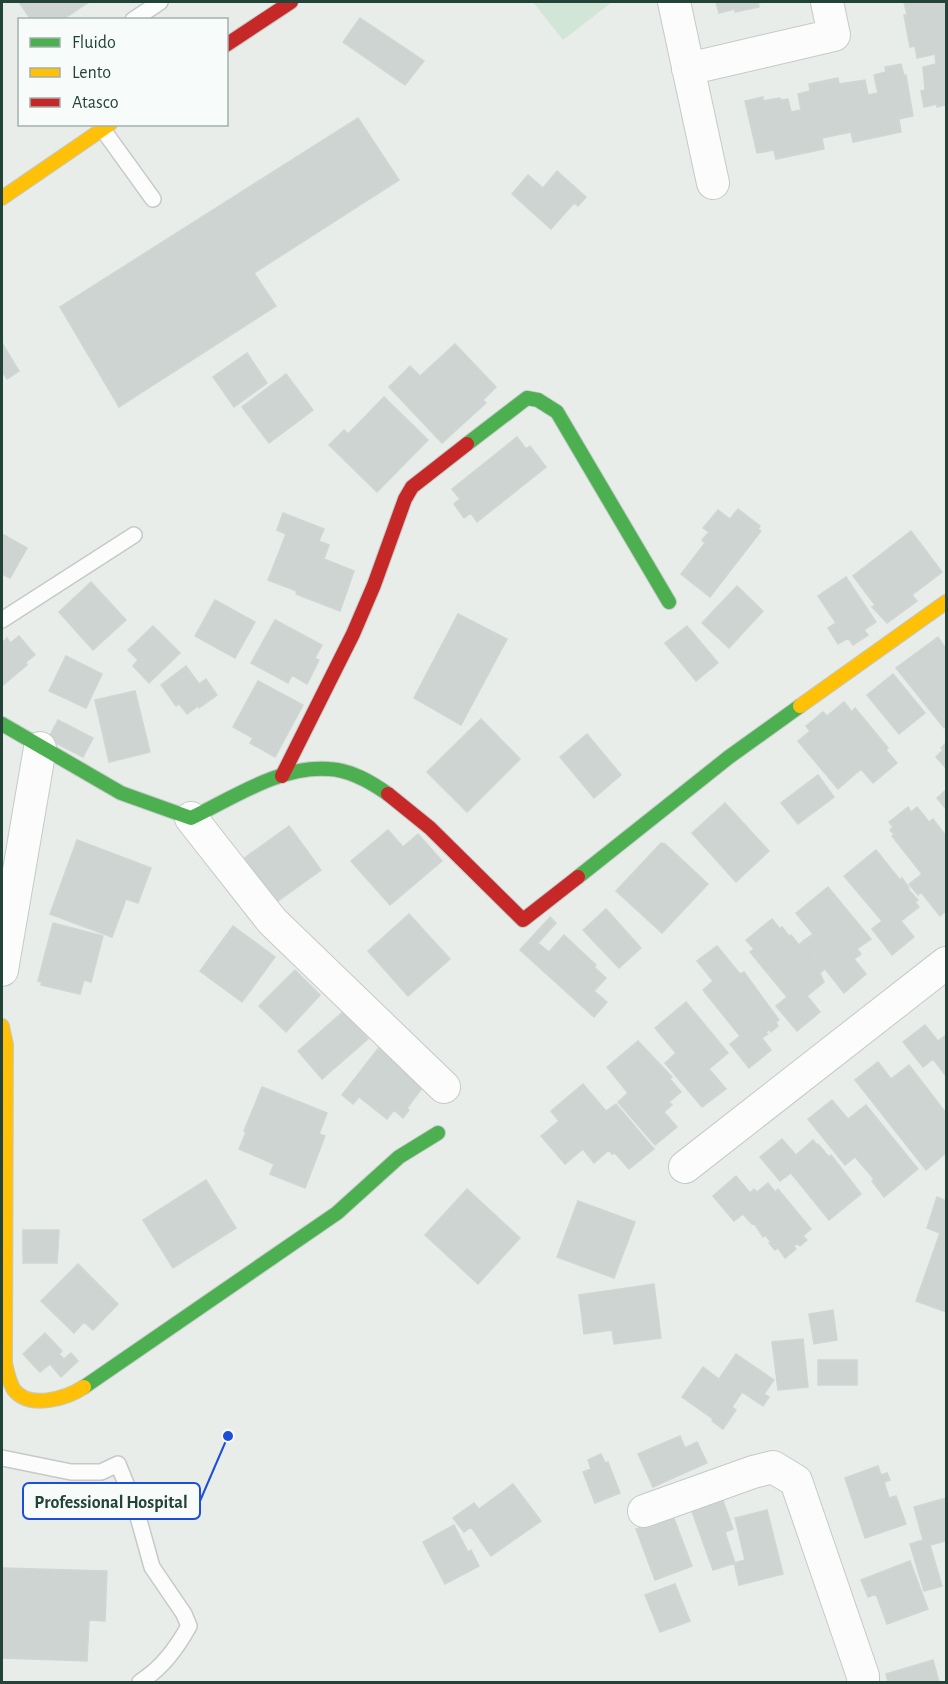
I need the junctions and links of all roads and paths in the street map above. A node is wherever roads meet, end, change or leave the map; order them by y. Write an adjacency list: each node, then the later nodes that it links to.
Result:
1 (160, 2): 5 (lane)
2 (291, 2): 6 (street)
3 (674, 2): 7 (street)
4 (827, 2): 7 (street)
5 (136, 18)
6 (228, 44)
7 (688, 69): 9 (street)
8 (104, 126): 10 (street); 11 (lane)
9 (713, 183)
10 (2, 198)
11 (153, 199)
12 (134, 535): 15 (lane)
13 (669, 602): 18 (street)
14 (946, 602): 18 (street)
15 (2, 620)
16 (2, 724): 17 (street)
17 (40, 748): 19 (street); 21 (street)
18 (282, 776): 19 (street)
19 (191, 818): 23 (street)
20 (946, 963): 25 (street)
21 (2, 970)
22 (2, 1026): 24 (street)
23 (444, 1087)
24 (438, 1133)
25 (685, 1167)
26 (2, 1458): 28 (lane)
27 (644, 1510): 29 (street)
28 (140, 1683)
29 (863, 1683)

